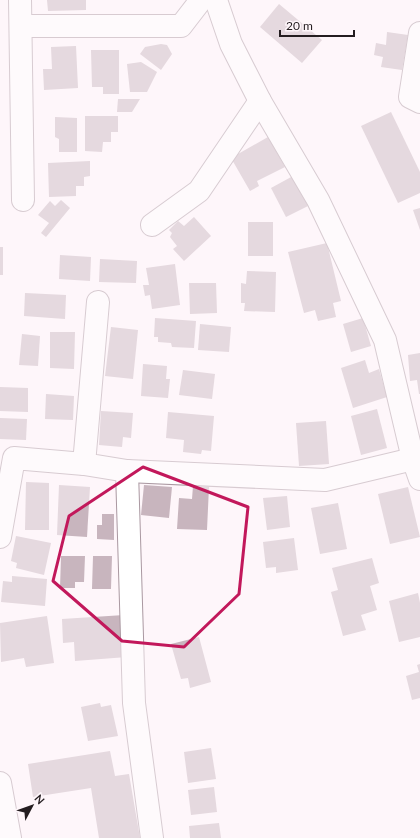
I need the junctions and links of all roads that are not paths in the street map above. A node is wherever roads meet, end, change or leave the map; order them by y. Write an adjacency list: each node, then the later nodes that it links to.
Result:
1 (20, 0): 4 (street)
2 (201, 0): 4 (street)
3 (216, 0): 6 (street)
4 (21, 26): 8 (street)
5 (420, 33): 7 (street)
6 (260, 100): 9 (street); 12 (street)
7 (420, 102)
8 (23, 200)
9 (152, 225)
10 (98, 302): 11 (street)
11 (84, 464): 13 (street); 14 (street)
12 (417, 469): 13 (street)
13 (127, 471): 17 (street)
14 (0, 537)
15 (0, 783): 16 (street)
16 (10, 838)
17 (152, 838)

